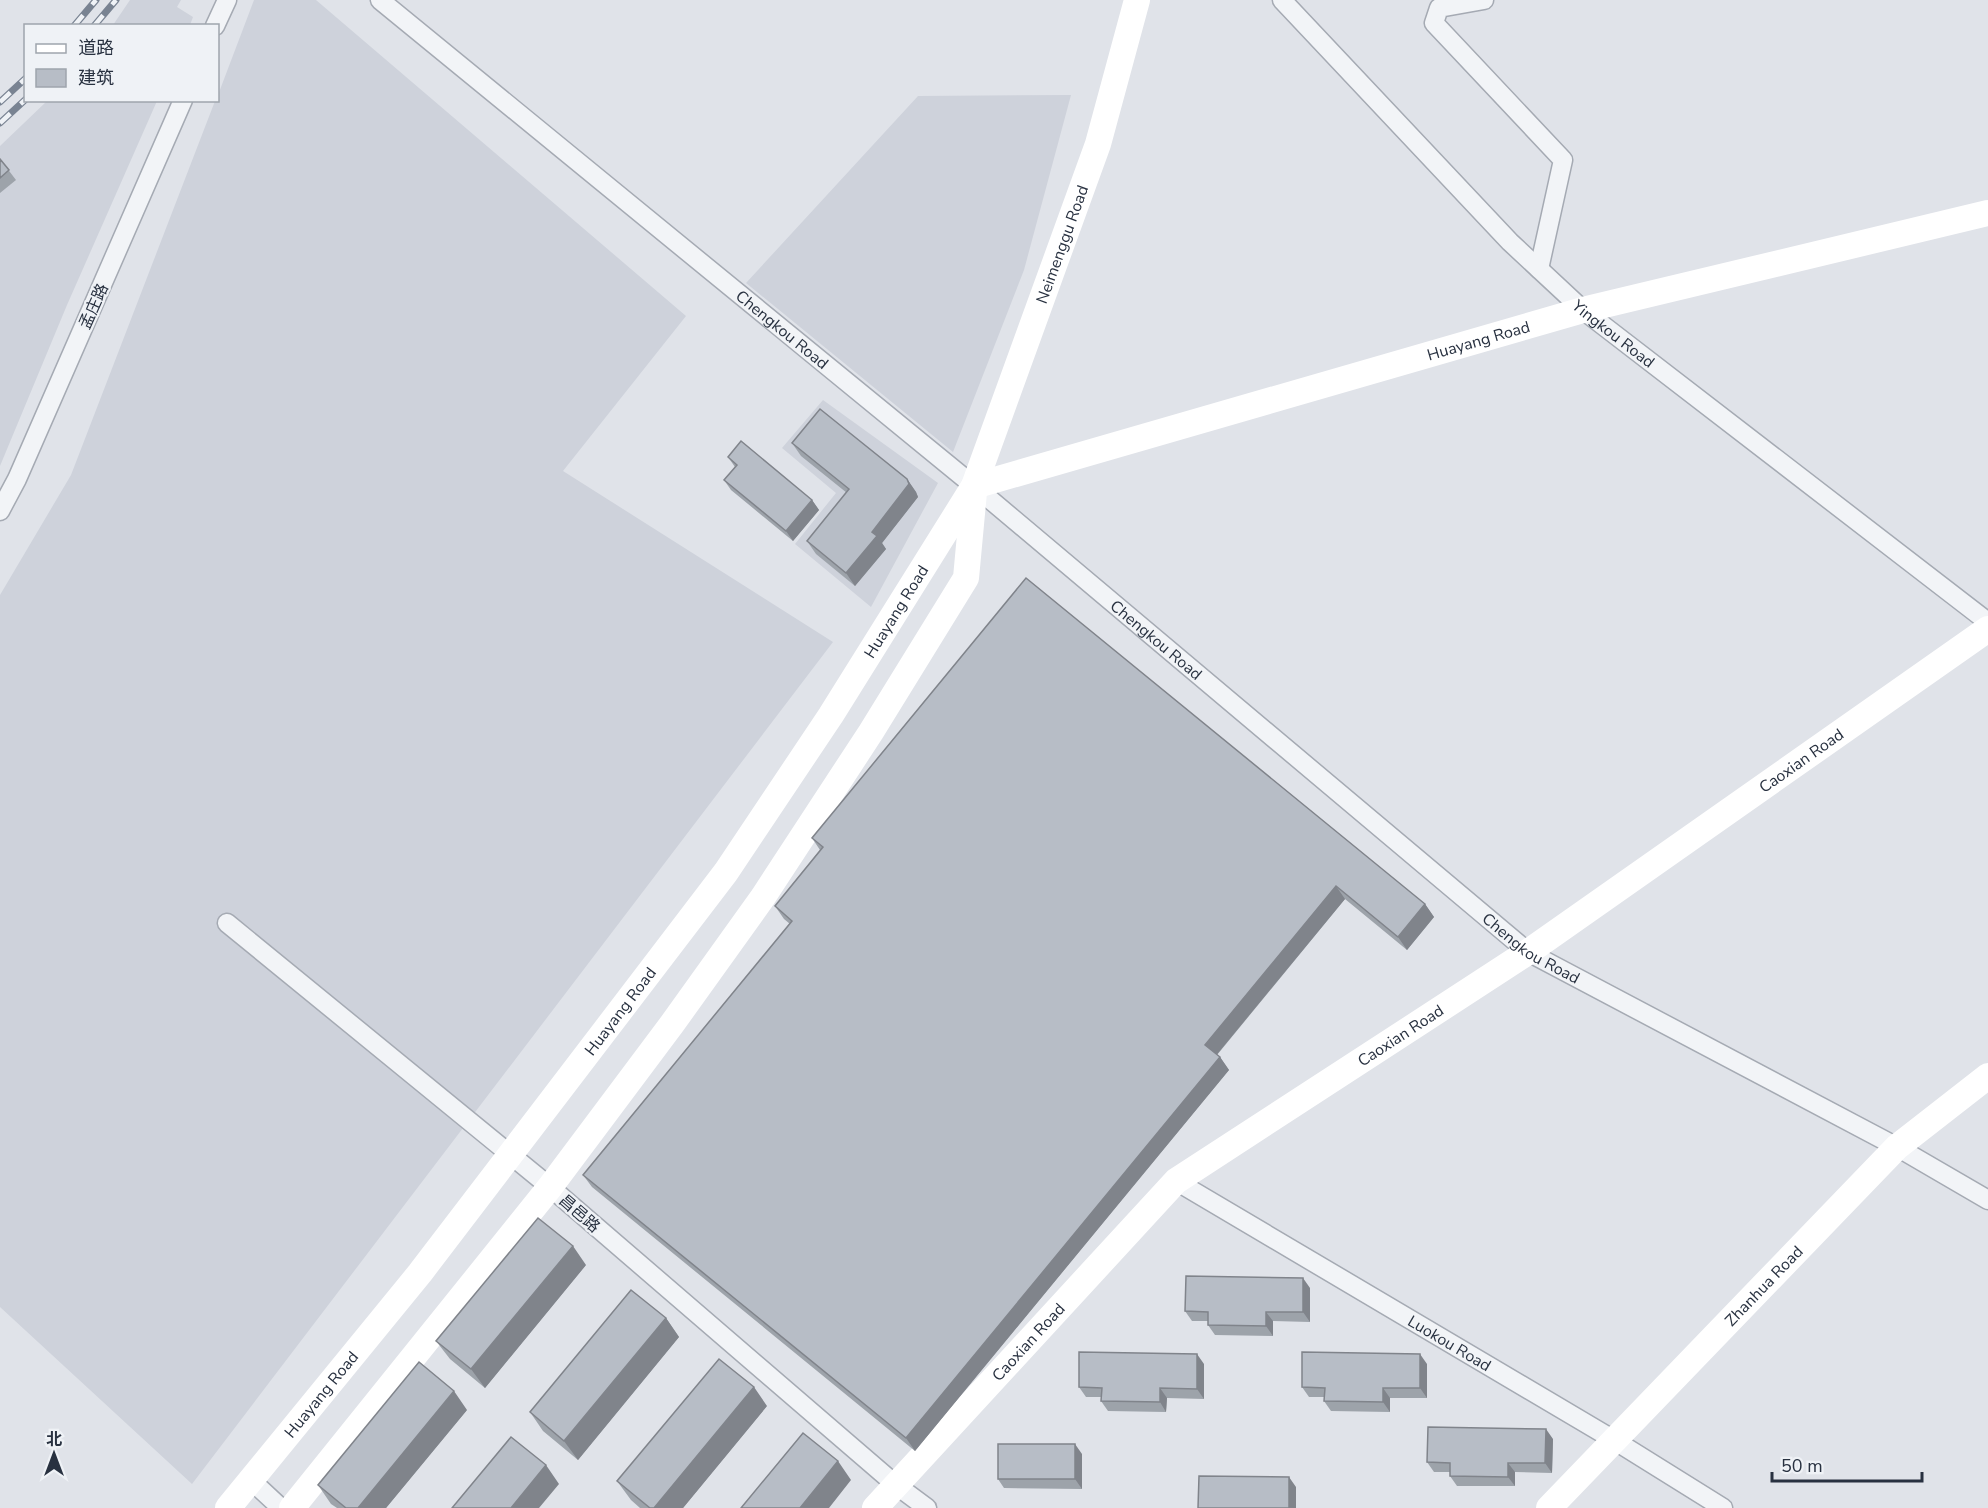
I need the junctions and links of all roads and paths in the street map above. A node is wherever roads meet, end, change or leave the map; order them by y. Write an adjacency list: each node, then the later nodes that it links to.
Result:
1 (226, 0): 6 (street)
2 (380, 0): 11 (street, Chengkou Road)
3 (1137, 0): 11 (street, Neimenggu Road)
4 (1282, 0): 9 (street, Yingkou Road)
5 (1484, 0): 9 (street)
6 (216, 24)
7 (182, 102): 12 (street, 孟庄路)
8 (1988, 213): 10 (street, Huayang Road)
9 (1539, 269): 10 (street, Yingkou Road)
10 (1583, 310): 11 (street, Huayang Road); 13 (street, Yingkou Road)
11 (974, 486): 16 (street, Chengkou Road); 19 (street, Huayang Road); 21 (street)
12 (0, 511)
13 (1988, 622)
14 (1988, 629): 16 (street, Caoxian Road)
15 (227, 923): 19 (street, 昌邑路)
16 (1528, 952): 18 (street, Chengkou Road); 20 (street, Caoxian Road)
17 (1988, 1076): 18 (street, Zhanhua Road)
18 (1897, 1147): 22 (street, Chengkou Road); 23 (street, Zhanhua Road)
19 (511, 1156): 21 (street, 昌邑路); 24 (street, Huayang Road)
20 (1176, 1181): 23 (street, Luokou Road); 25 (street, Caoxian Road)
21 (550, 1187): 25 (street, 昌邑路); 28 (street)
22 (1988, 1200)
23 (1614, 1440): 31 (street, Zhanhua Road); 32 (street, Luokou Road)
24 (252, 1481): 26 (street, Huayang Road); 27 (street)
25 (896, 1485): 29 (street, Caoxian Road); 30 (street, 昌邑路)
26 (228, 1508)
27 (281, 1508)
28 (292, 1508)
29 (875, 1508)
30 (927, 1508)
31 (1549, 1508)
32 (1723, 1508)

